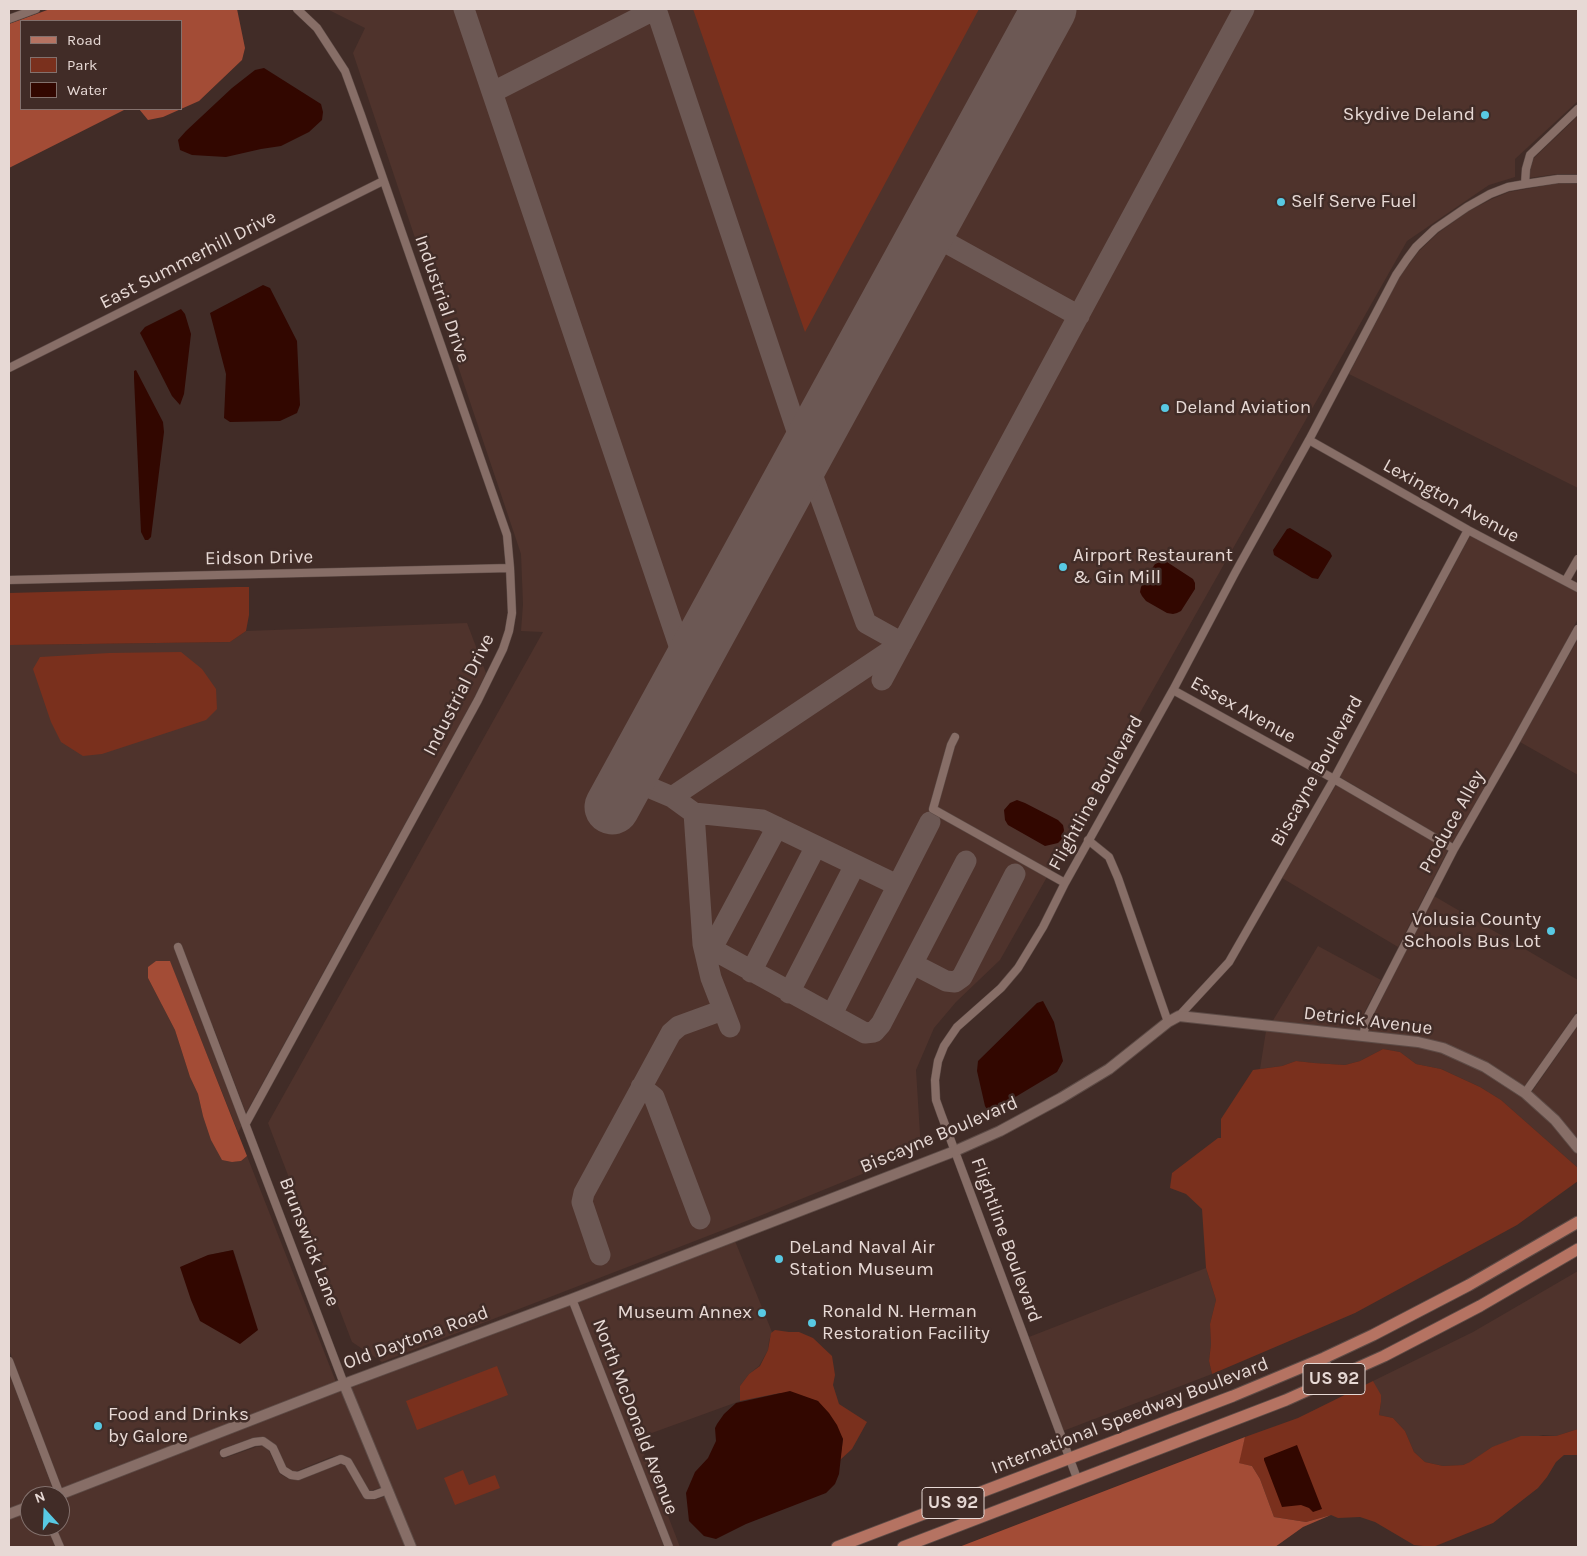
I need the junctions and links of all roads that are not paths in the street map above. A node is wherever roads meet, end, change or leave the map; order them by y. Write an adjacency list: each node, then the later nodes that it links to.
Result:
1 (36, 9): 3 (street)
2 (296, 9): 6 (street, Industrial Drive)
3 (9, 19)
4 (1578, 109): 7 (street)
5 (1578, 179): 7 (street, Flightline Boulevard)
6 (383, 181): 8 (street, East Summerhill Drive); 12 (street, Industrial Drive)
7 (1525, 184): 9 (street, Flightline Boulevard)
8 (9, 368)
9 (1309, 440): 10 (street, Lexington Avenue); 17 (street, Flightline Boulevard)
10 (1468, 530): 14 (street, Lexington Avenue); 19 (street, Biscayne Boulevard)
11 (1578, 559): 14 (street)
12 (510, 568): 13 (street, Eidson Drive); 29 (street, Industrial Drive)
13 (9, 580)
14 (1566, 580): 15 (street, Lexington Avenue)
15 (1578, 588)
16 (1578, 629): 21 (street, Produce Alley)
17 (1173, 690): 19 (street, Essex Avenue); 20 (street, Flightline Boulevard)
18 (955, 737): 22 (street)
19 (1334, 778): 21 (street, Essex Avenue); 24 (street, Biscayne Boulevard)
20 (1088, 840): 22 (street, Flightline Boulevard); 26 (street)
21 (1454, 849): 27 (street, Produce Alley)
22 (1064, 883): 31 (street, Flightline Boulevard)
23 (178, 947): 29 (street, Brunswick Lane)
24 (1179, 1016): 26 (street, Biscayne Boulevard); 27 (street, Detrick Avenue)
25 (1578, 1018): 28 (street)
26 (1168, 1022): 31 (street, Biscayne Boulevard)
27 (1363, 1036): 28 (street, Detrick Avenue)
28 (1525, 1093): 30 (street, Detrick Avenue)
29 (246, 1123): 39 (street, Brunswick Lane)
30 (1578, 1148)
31 (955, 1151): 32 (street, Biscayne Boulevard); 41 (street, Flightline Boulevard)
32 (790, 1215): 35 (street, Old Daytona Road)
33 (1578, 1222): 36 (main road, International Speedway Boulevard / US 92)
34 (1578, 1249): 38 (main road, US 92)
35 (572, 1299): 39 (street, Old Daytona Road); 47 (street, North McDonald Avenue)
36 (1324, 1358): 38 (street); 41 (main road, International Speedway Boulevard / US 92)
37 (9, 1362): 43 (street)
38 (1334, 1379): 42 (main road, US 92)
39 (344, 1384): 44 (street, Old Daytona Road); 45 (street, Brunswick Lane)
40 (224, 1453): 45 (street)
41 (1069, 1458): 42 (street, Flightline Boulevard); 48 (main road, International Speedway Boulevard / US 92)
42 (1078, 1480): 49 (main road, US 92)
43 (55, 1486)
44 (70, 1490)
45 (388, 1490): 46 (street, Brunswick Lane)
46 (411, 1547)
47 (668, 1547)
48 (837, 1547)
49 (902, 1547)

